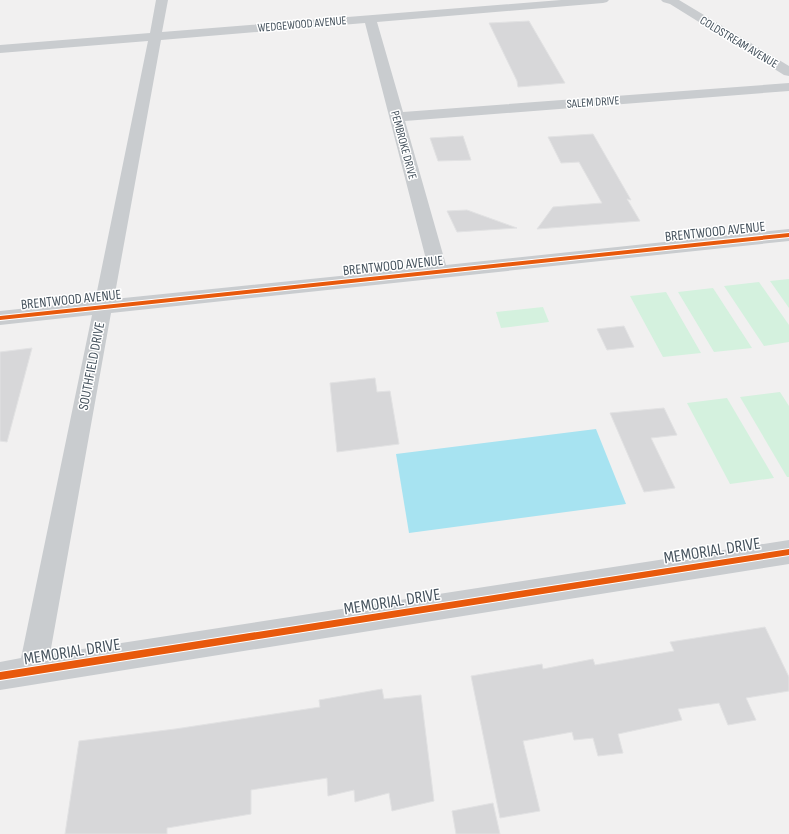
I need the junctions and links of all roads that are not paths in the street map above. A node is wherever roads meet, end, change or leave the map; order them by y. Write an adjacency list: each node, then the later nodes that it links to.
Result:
1 (162, 0): 6 (street, SOUTHFIELD DRIVE)
2 (603, 0): 4 (street, WEDGEWOOD AVENUE)
3 (667, 0): 8 (street, COLDSTREAM AVENUE)
4 (512, 4): 5 (street, WEDGEWOOD AVENUE)
5 (370, 19): 6 (street, WEDGEWOOD AVENUE); 10 (street, PEMBROKE DRIVE)
6 (154, 36): 7 (street, WEDGEWOOD AVENUE); 13 (street, SOUTHFIELD DRIVE)
7 (0, 49)
8 (789, 72)
9 (789, 87): 10 (street, SALEM DRIVE)
10 (397, 118): 12 (street, PEMBROKE DRIVE)
11 (789, 235): 12 (street, BRENTWOOD AVENUE)
12 (439, 272): 13 (street, BRENTWOOD AVENUE)
13 (102, 307): 14 (street, BRENTWOOD AVENUE); 16 (street, SOUTHFIELD DRIVE)
14 (0, 318)
15 (789, 552): 16 (street, MEMORIAL DRIVE)
16 (33, 671): 17 (street, MEMORIAL DRIVE)
17 (0, 676)

